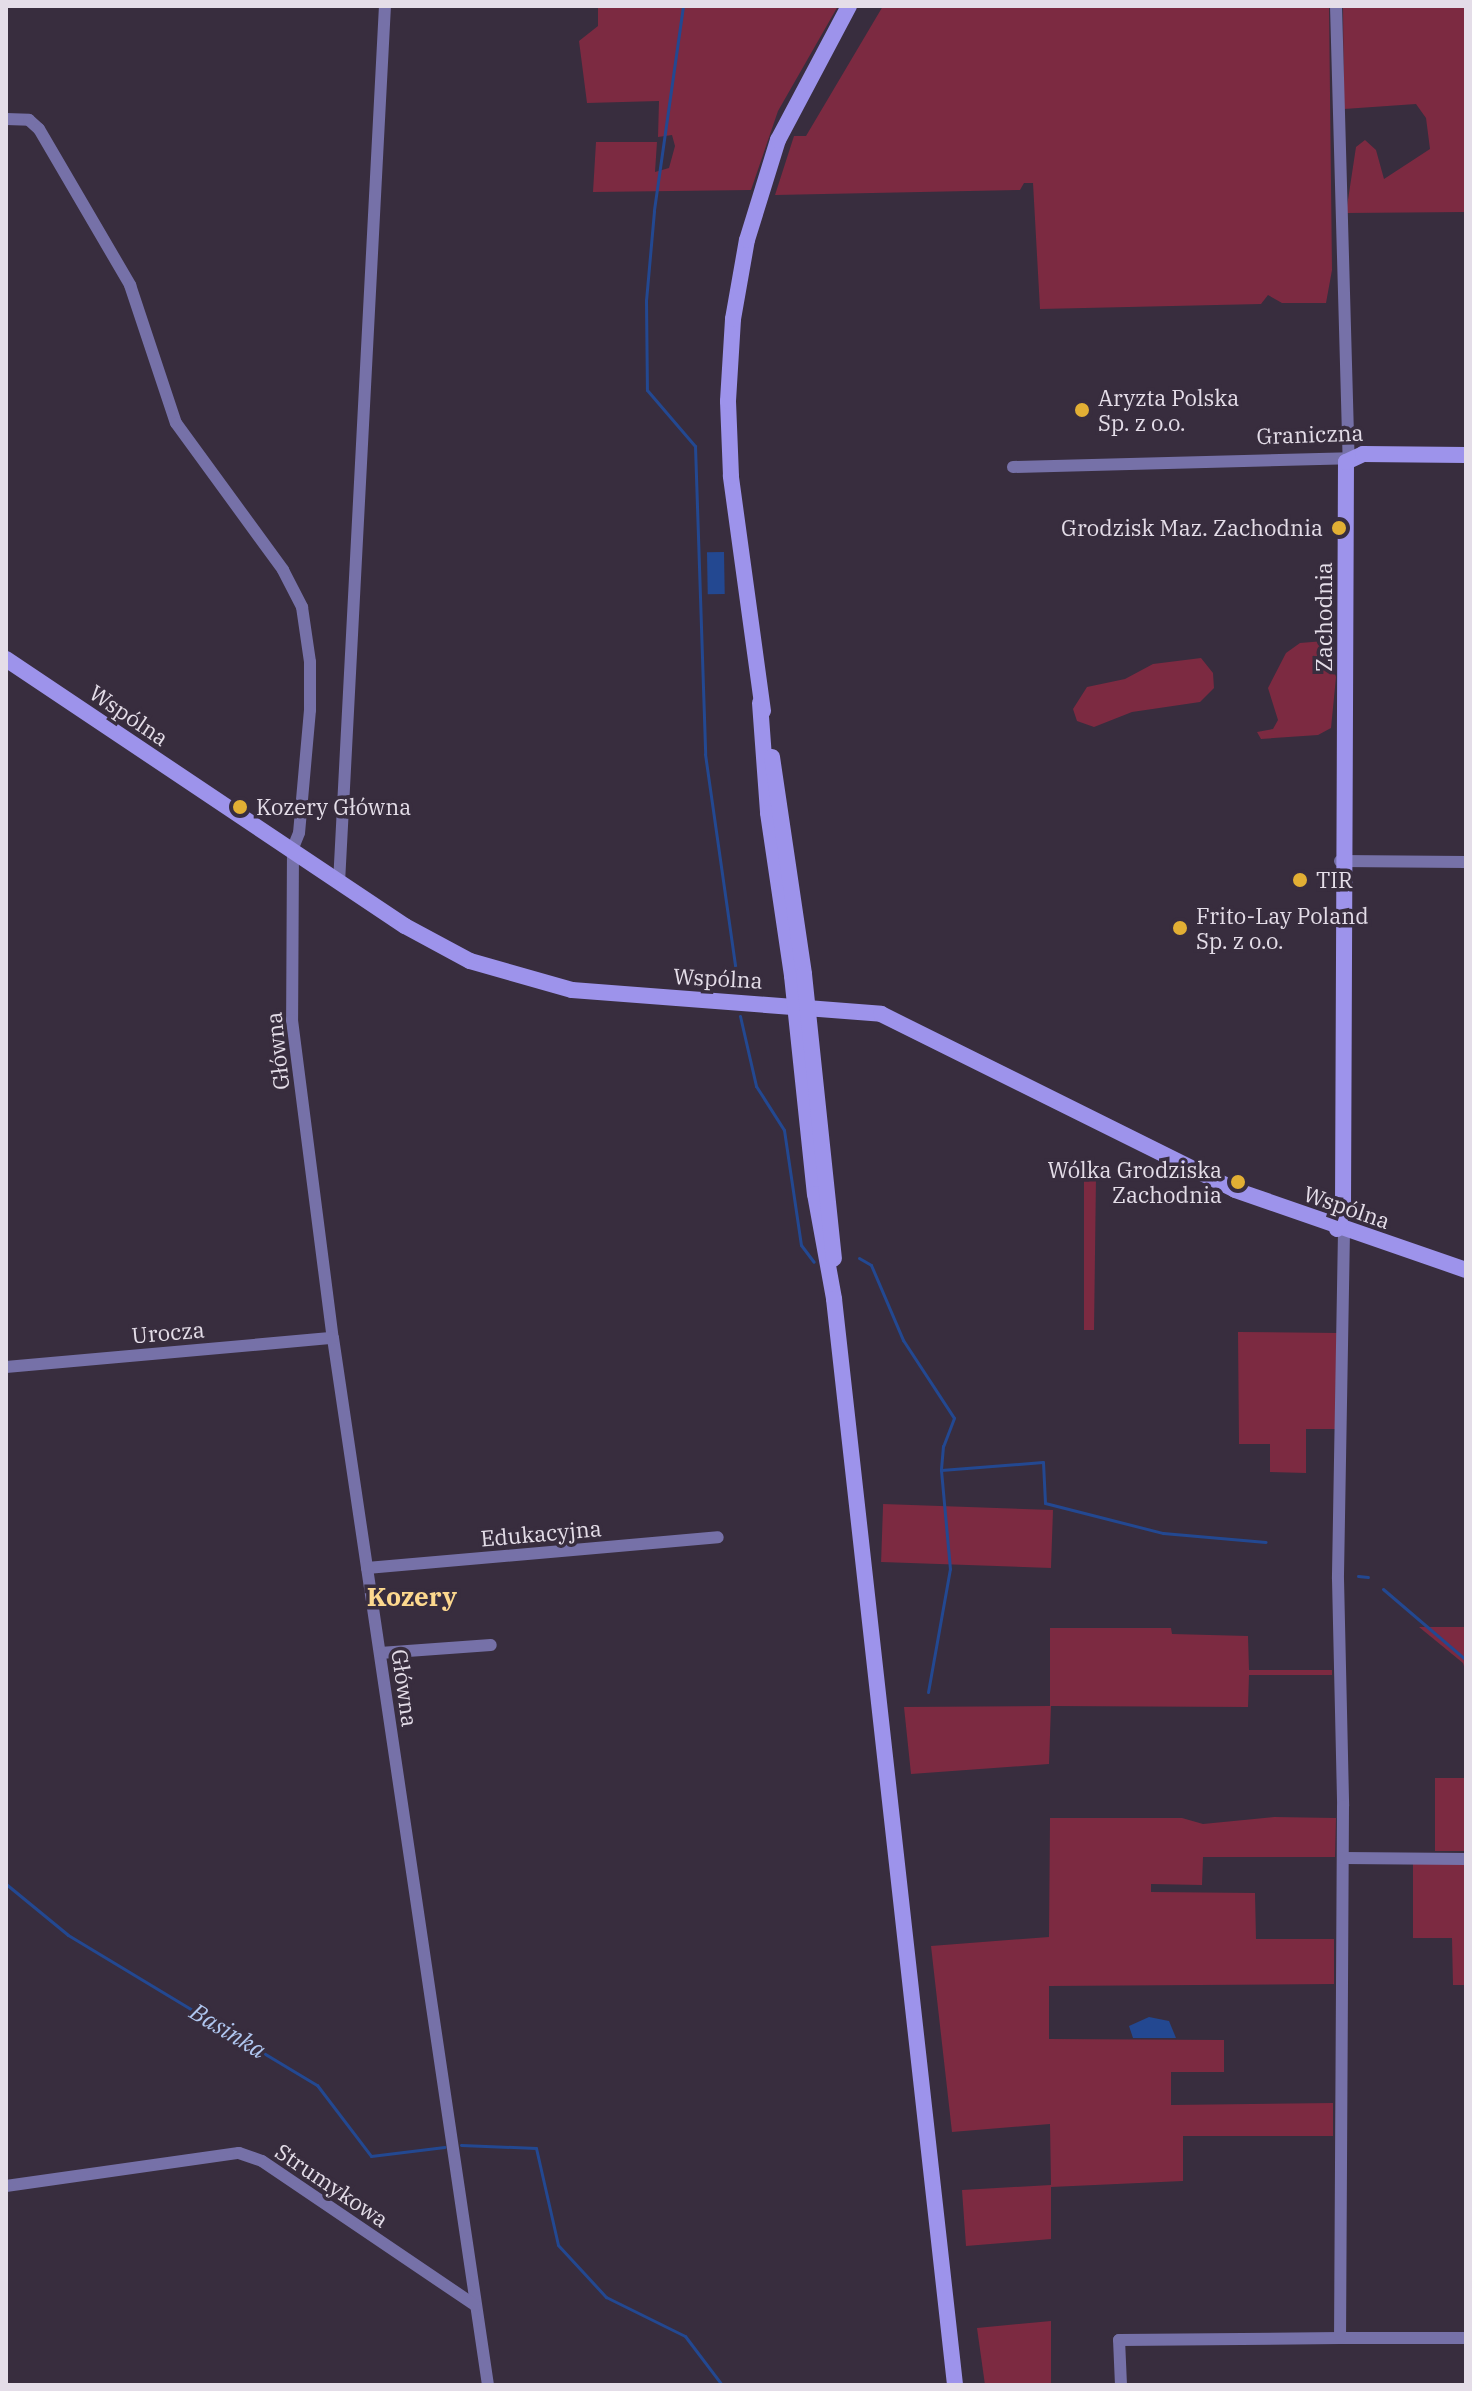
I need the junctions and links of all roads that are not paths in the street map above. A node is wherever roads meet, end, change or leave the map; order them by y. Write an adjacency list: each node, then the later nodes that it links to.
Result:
1 (385, 6): 12 (street)
2 (849, 6): 13 (street)
3 (1336, 6): 6 (street, Zachodnia)
4 (6, 119): 9 (street, Główna)
5 (1466, 455): 6 (street, Graniczna)
6 (1349, 458): 7 (street, Graniczna); 10 (street, Zachodnia)
7 (1013, 467)
8 (6, 659): 9 (street, Wspólna)
9 (293, 852): 12 (street, Wspólna); 16 (street, Główna)
10 (1340, 861): 11 (street); 14 (street, Zachodnia)
11 (1466, 862)
12 (339, 883): 13 (street, Wspólna)
13 (800, 1005): 14 (street, Wspólna); 29 (street)
14 (1340, 1230): 15 (street, Wspólna); 22 (street)
15 (1466, 1270)
16 (333, 1338): 17 (street, Urocza); 19 (street, Główna)
17 (6, 1367)
18 (718, 1537): 19 (street, Edukacyjna)
19 (367, 1568): 21 (street, Główna)
20 (491, 1645): 21 (street)
21 (380, 1653): 25 (street, Główna)
22 (1343, 1858): 23 (street); 26 (street)
23 (1466, 1859)
24 (6, 2186): 25 (street, Strumykowa)
25 (476, 2306): 28 (street, Główna)
26 (1340, 2338): 27 (street); 30 (street)
27 (1466, 2338)
28 (488, 2385)
29 (955, 2385)
30 (1121, 2385)

